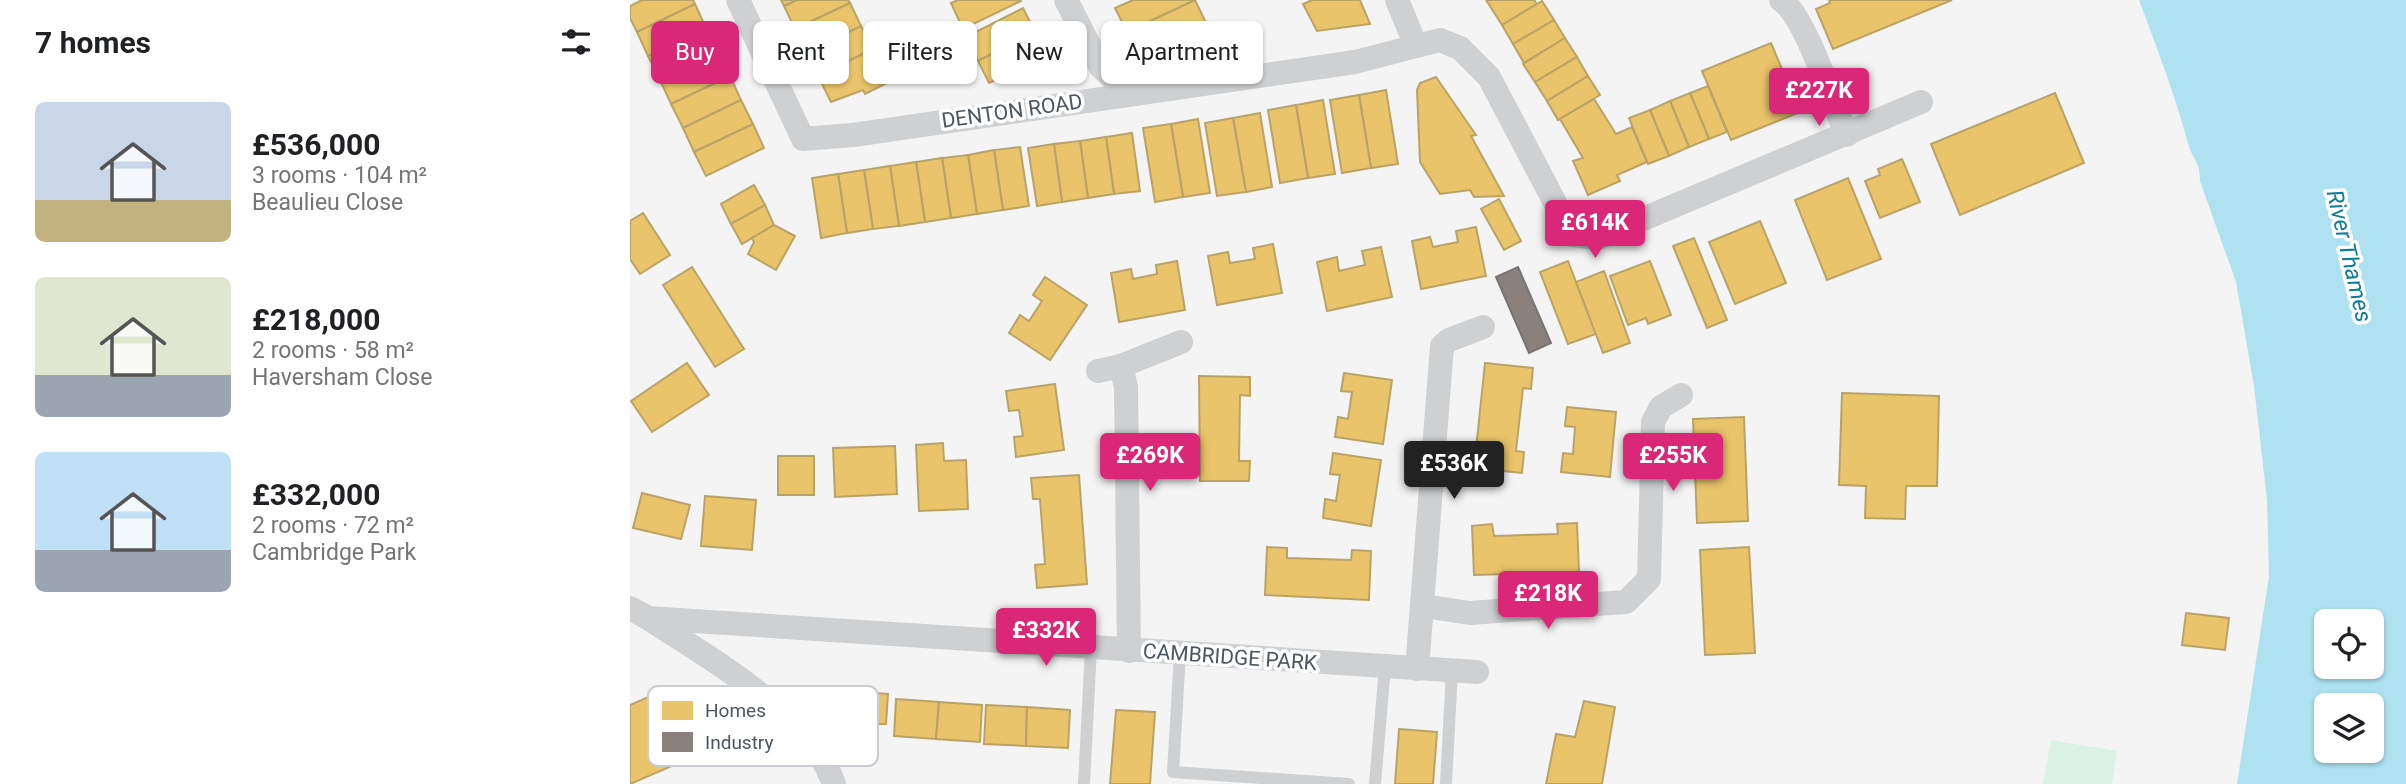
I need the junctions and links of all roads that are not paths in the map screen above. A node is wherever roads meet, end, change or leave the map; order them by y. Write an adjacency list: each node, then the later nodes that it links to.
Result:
1 (738, 0): 6 (street, DENTON ROAD)
2 (1066, 0): 6 (street)
3 (1397, 0): 5 (street)
4 (1781, 0): 8 (street)
5 (1416, 46): 6 (street, DENTON ROAD); 8 (street, DENTON ROAD)
6 (1129, 94)
7 (1921, 102): 8 (street, DENTON ROAD)
8 (1847, 135)
9 (1483, 327): 12 (street)
10 (1181, 342): 15 (street)
11 (1681, 395): 12 (street)
12 (1424, 606): 18 (street)
13 (639, 613): 14 (street, CAMBRIDGE PARK); 21 (street, CAMBRIDGE PARK)
14 (1091, 648): 15 (street, CAMBRIDGE PARK); 24 (lane)
15 (1129, 651): 16 (street, CAMBRIDGE PARK)
16 (1180, 654): 17 (street, CAMBRIDGE PARK); 25 (lane)
17 (1385, 667): 18 (street, CAMBRIDGE PARK); 26 (lane)
18 (1417, 669): 19 (street, CAMBRIDGE PARK)
19 (1452, 670): 20 (street, CAMBRIDGE PARK); 27 (lane)
20 (1477, 672)
21 (749, 686)
22 (827, 766): 23 (street, CAMBRIDGE PARK)
23 (835, 784)
24 (1084, 784)
25 (1349, 784)
26 (1375, 784)
27 (1446, 784)

